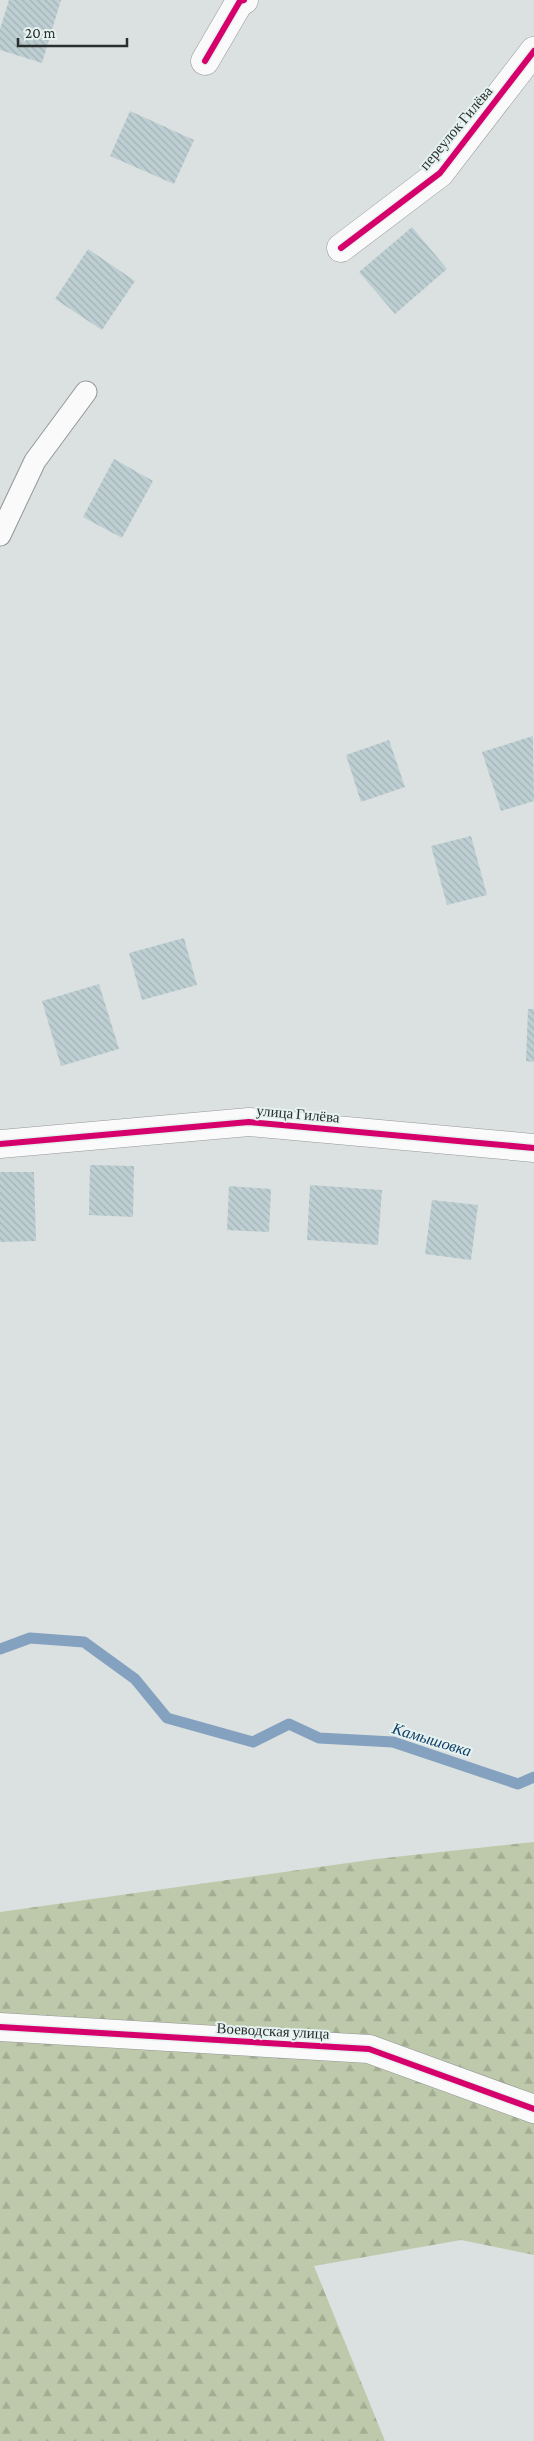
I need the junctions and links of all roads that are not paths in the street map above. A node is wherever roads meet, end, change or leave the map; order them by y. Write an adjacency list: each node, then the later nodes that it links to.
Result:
1 (244, 0): 3 (street)
2 (534, 51): 4 (street, переулок Гилёва)
3 (205, 61)
4 (341, 248)
5 (86, 392): 6 (lane)
6 (0, 535)
7 (0, 1144): 8 (street, улица Гилёва)
8 (534, 1148)
9 (0, 2027): 10 (street, Воеводская улица)
10 (534, 2109)

